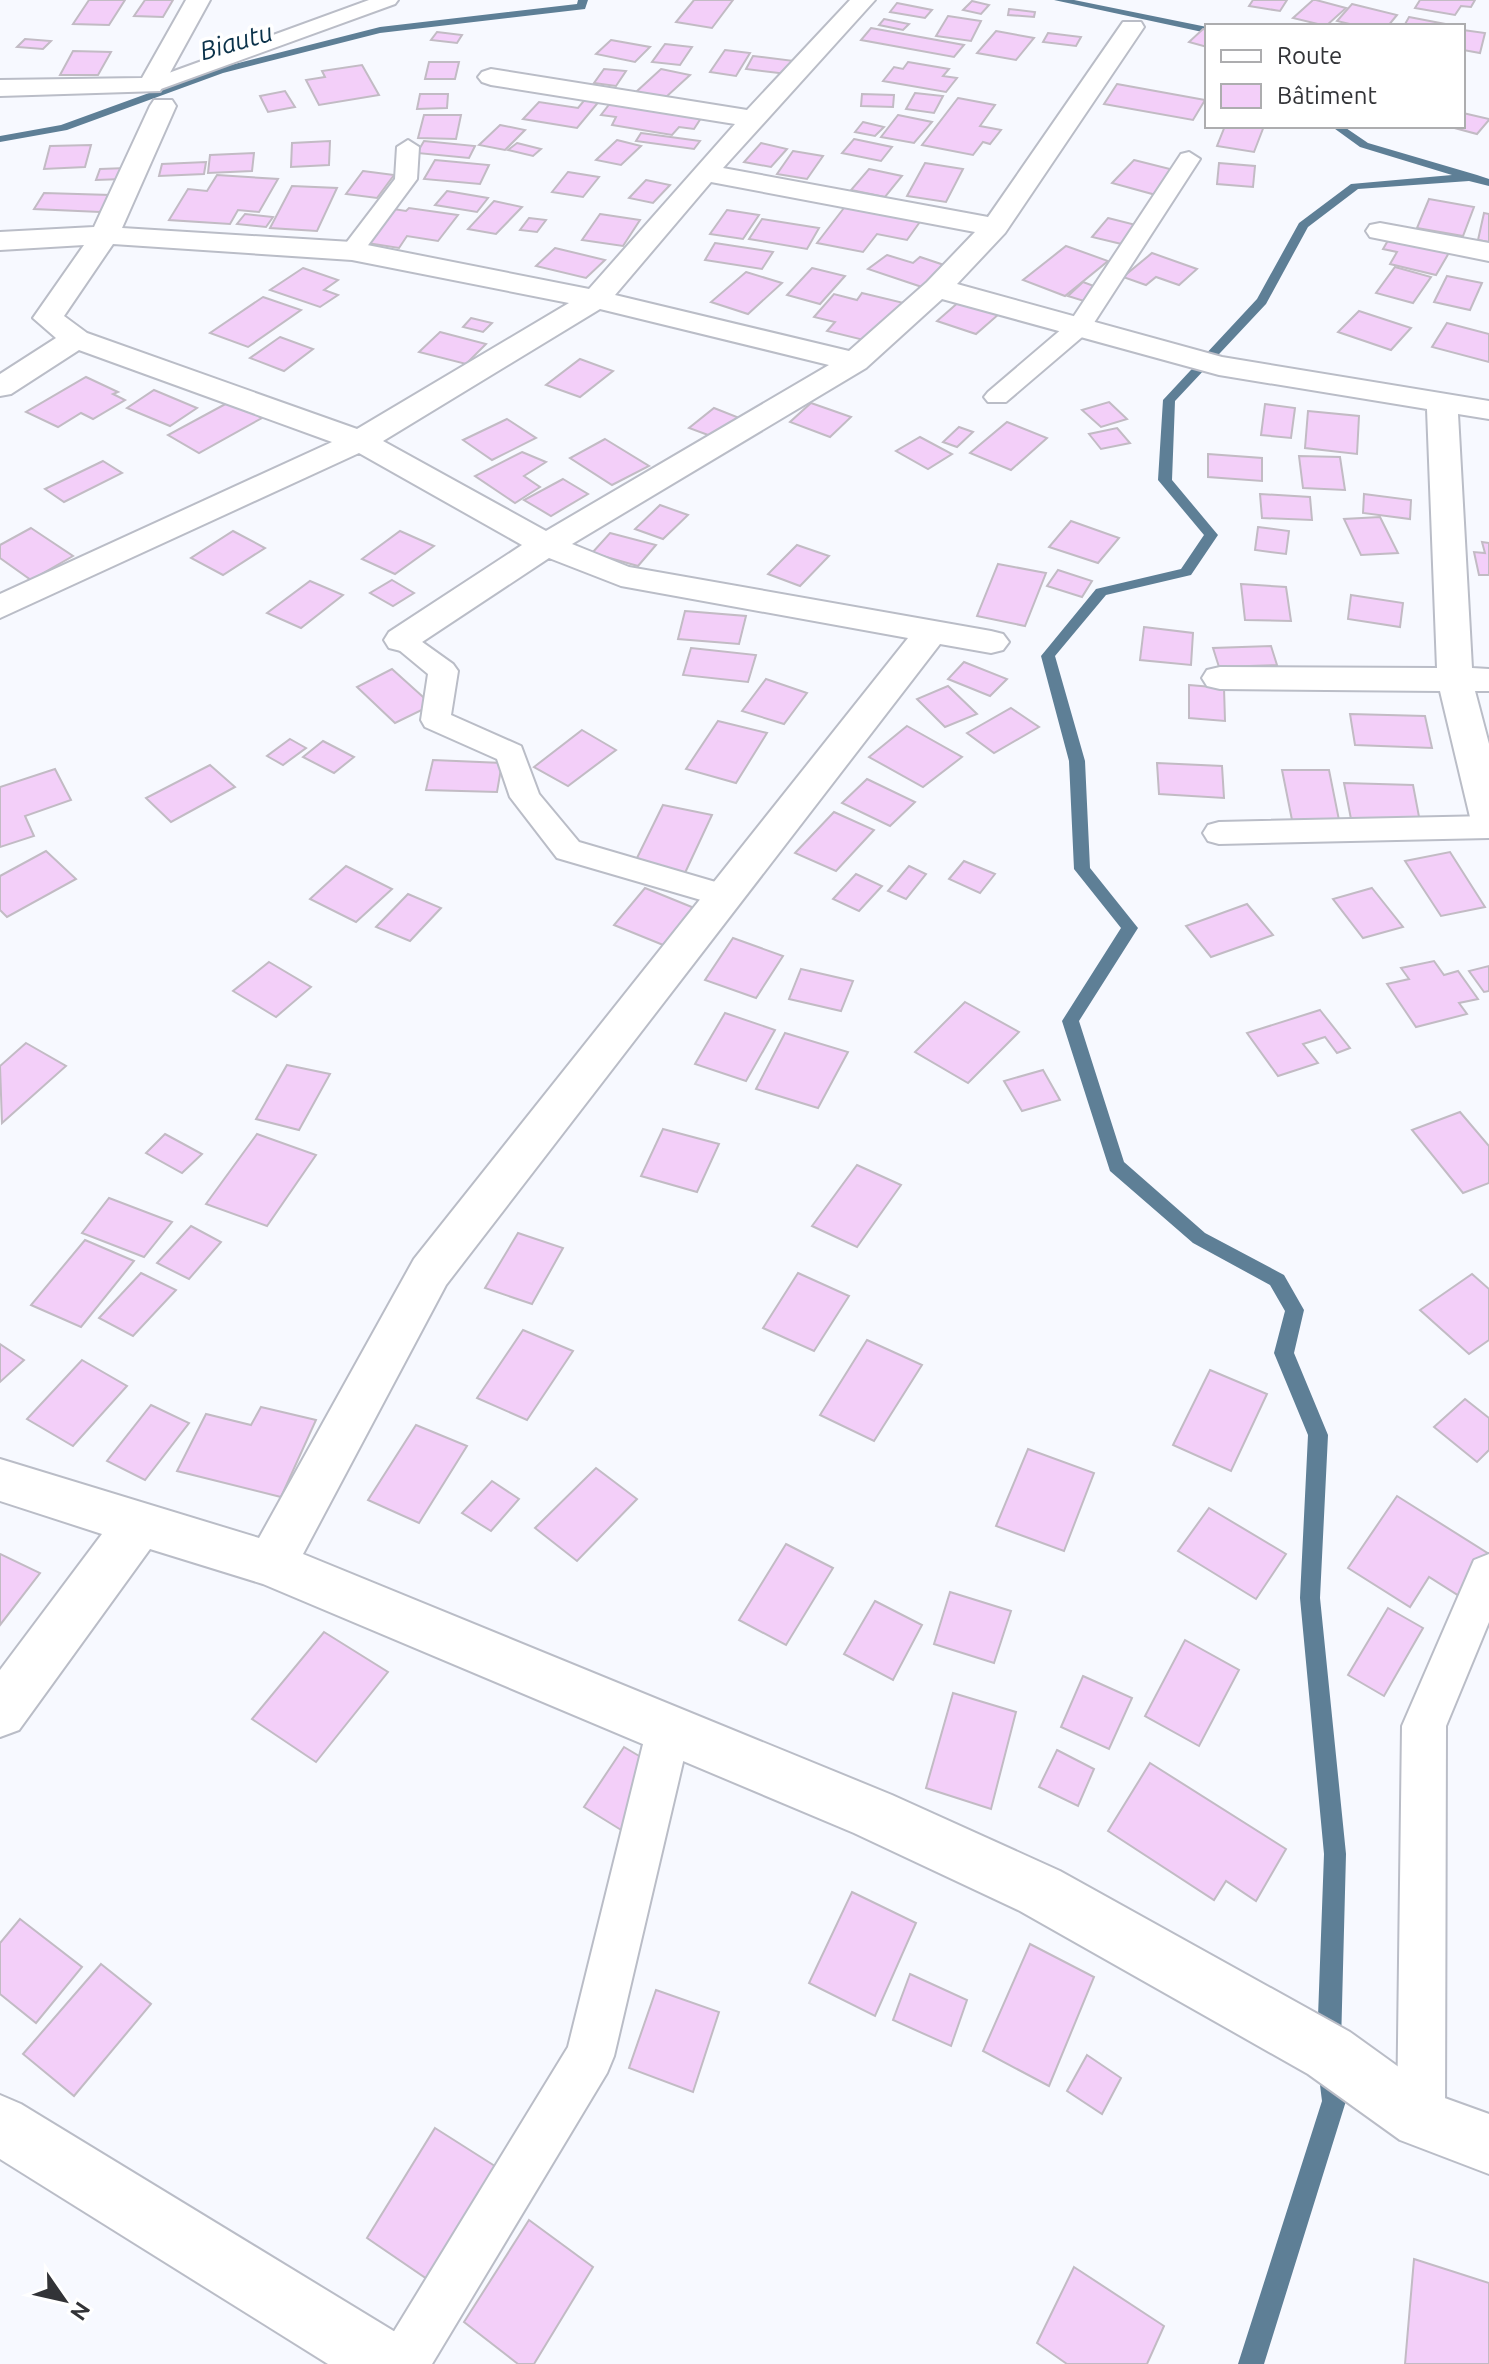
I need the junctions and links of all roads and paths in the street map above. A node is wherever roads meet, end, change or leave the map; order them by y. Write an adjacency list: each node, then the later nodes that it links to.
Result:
1 (198, 0): 7 (street)
2 (388, 0): 7 (lane)
3 (863, 0): 8 (street)
4 (1132, 27): 12 (street)
5 (491, 77): 8 (street)
6 (0, 88): 7 (street)
7 (157, 96): 14 (street)
8 (754, 119): 11 (street)
9 (408, 147): 16 (lane)
10 (1189, 159): 20 (lane)
11 (704, 173): 12 (street); 19 (street)
12 (995, 227): 18 (street)
13 (1380, 231): 17 (street)
14 (105, 235): 15 (street); 16 (street); 21 (street)
15 (0, 241)
16 (352, 251): 19 (street)
17 (1489, 252)
18 (937, 288): 20 (street); 22 (street)
19 (596, 299): 22 (street); 27 (street)
20 (1079, 327): 24 (lane); 25 (street)
21 (76, 339): 23 (street); 27 (street)
22 (855, 362): 28 (street)
23 (0, 387)
24 (997, 397)
25 (1442, 402): 26 (street); 34 (street)
26 (1489, 410)
27 (360, 441): 28 (street); 29 (street)
28 (546, 545): 30 (street); 31 (street)
29 (0, 607)
30 (932, 631): 32 (street); 38 (street)
31 (401, 640): 38 (lane)
32 (991, 642)
33 (1220, 678): 34 (street)
34 (1472, 681): 35 (street)
35 (1489, 817)
36 (1489, 827): 37 (lane)
37 (1219, 833)
38 (725, 896): 41 (street)
39 (0, 1480): 40 (street)
40 (139, 1524): 41 (street); 43 (street)
41 (271, 1564): 44 (street)
42 (1489, 1573): 45 (lane)
43 (0, 1712)
44 (669, 1728): 45 (street); 49 (lane)
45 (1421, 2119): 47 (street)
46 (0, 2125): 48 (street)
47 (1489, 2144)
48 (387, 2364)
49 (403, 2364)

